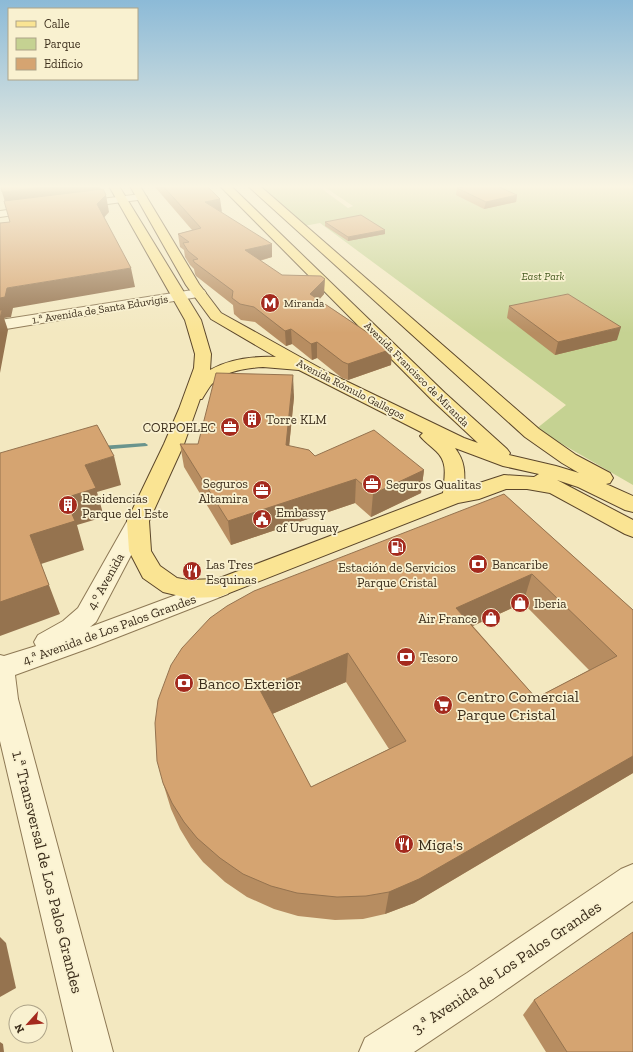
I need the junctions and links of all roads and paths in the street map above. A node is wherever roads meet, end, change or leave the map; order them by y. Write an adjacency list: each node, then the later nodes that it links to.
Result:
1 (141, 235): 6 (main road)
2 (164, 235): 5 (main road, Avenida Rómulo Gallegos)
3 (275, 235): 9 (main road, Avenida Francisco de Miranda)
4 (308, 235): 14 (main road)
5 (199, 293): 6 (street, 1.ª Avenida de Santa Eduvigis); 8 (main road, Avenida Rómulo Gallegos)
6 (179, 297): 7 (street, 1.ª Avenida de Santa Eduvigis); 11 (main road)
7 (0, 326)
8 (321, 376): 10 (main road, Avenida Rómulo Gallegos); 11 (main road)
9 (439, 396): 10 (main road); 12 (main road, Avenida Francisco de Miranda)
10 (382, 406): 12 (main road, Avenida Rómulo Gallegos); 15 (main road)
11 (188, 409): 17 (main road)
12 (510, 462): 13 (main road, Avenida Francisco de Miranda); 16 (main road, Avenida Rómulo Gallegos)
13 (554, 487): 15 (main road, 4.ª Avenida de Los Palos Grandes); 18 (main road, Avenida Francisco de Miranda)
14 (633, 496)
15 (454, 497): 19 (main road, 4.ª Avenida de Los Palos Grandes)
16 (633, 505)
17 (138, 522): 19 (main road, 4.ª Avenida de Los Palos Grandes); 20 (street, 4.° Avenida)
18 (633, 529)
19 (219, 588): 20 (street, 4.ª Avenida de Los Palos Grandes)
20 (0, 668): 22 (street, 1.ª Transversal de Los Palos Grandes)
21 (633, 881): 23 (street, 3.ª Avenida de Los Palos Grandes)
22 (93, 1052)
23 (379, 1052)

